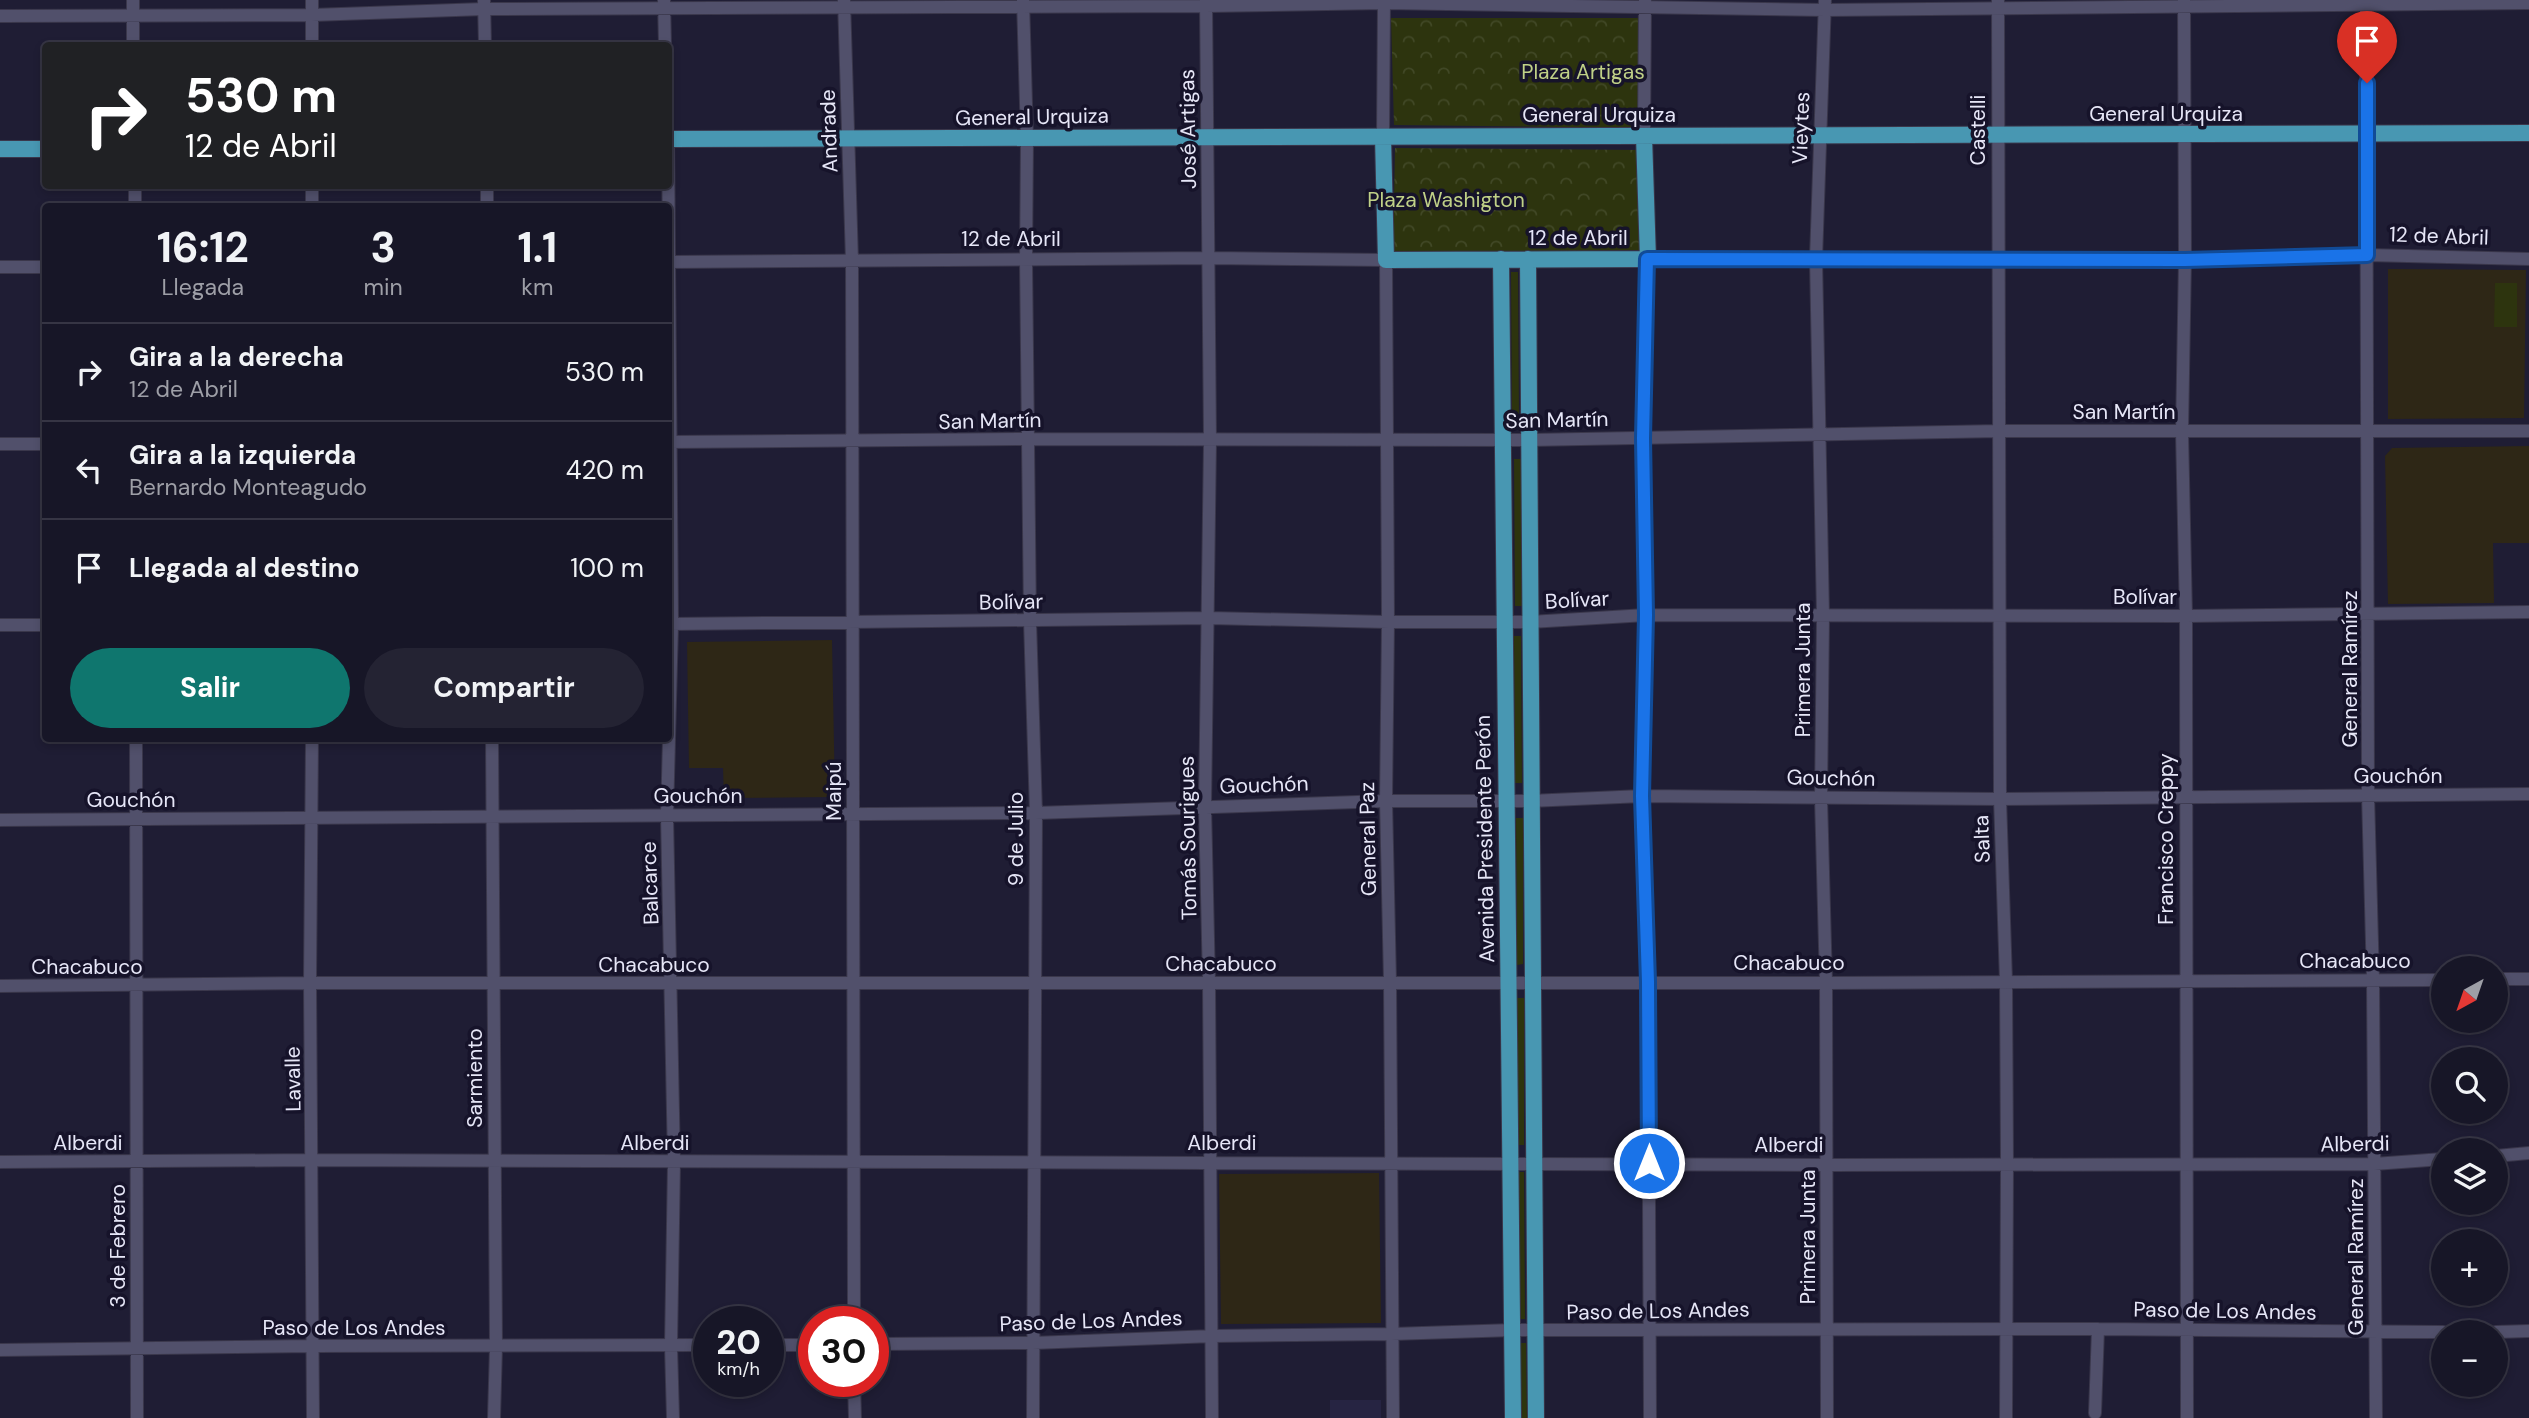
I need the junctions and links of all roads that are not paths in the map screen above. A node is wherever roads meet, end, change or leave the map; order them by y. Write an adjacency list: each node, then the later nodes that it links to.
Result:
1 (133, 0): 19 (street)
2 (312, 0): 17 (street)
3 (1384, 2): 4 (street); 7 (street); 29 (street)
4 (1499, 2): 5 (street)
5 (1526, 2): 8 (street)
6 (1023, 3): 7 (street); 12 (street); 33 (street, 9 de Julio)
7 (1206, 3): 28 (street, José Artigas)
8 (1645, 3): 16 (street); 30 (street)
9 (2184, 3): 10 (street); 13 (street); 27 (street, Francisco Creppy)
10 (2366, 3): 11 (street); 25 (street, General Ramírez)
11 (2529, 3)
12 (844, 4): 15 (street); 34 (street, Andrade)
13 (1998, 4): 16 (street); 26 (street, Castelli)
14 (484, 5): 15 (street); 17 (street); 22 (street)
15 (664, 5): 23 (street)
16 (1825, 5): 31 (street, Vieytes)
17 (312, 15): 19 (street); 21 (street)
18 (0, 16): 19 (street)
19 (133, 16): 20 (street)
20 (133, 42)
21 (312, 42)
22 (485, 42)
23 (665, 42)
24 (2529, 133): 25 (main road, General Urquiza)
25 (2367, 134): 27 (main road, General Urquiza); 37 (street, General Ramírez)
26 (1997, 135): 27 (main road, General Urquiza); 31 (main road, General Urquiza); 43 (street, Castelli)
27 (2185, 135): 46 (street, Francisco Creppy)
28 (1206, 136): 29 (main road, General Urquiza); 33 (main road, General Urquiza); 38 (street, José Artigas)
29 (1383, 136): 30 (main road, General Urquiza); 45 (main road)
30 (1644, 136): 31 (main road, General Urquiza); 42 (main road)
31 (1819, 137): 39 (street, Vieytes)
32 (672, 138): 34 (main road, General Urquiza)
33 (1027, 138): 34 (main road, General Urquiza); 44 (street, 9 de Julio)
34 (849, 140): 48 (street, Andrade)
35 (0, 149): 36 (main road)
36 (42, 149)
37 (2367, 255): 46 (street, 12 de Abril); 47 (street, 12 de Abril); 53 (street, General Ramírez)
38 (1210, 258): 44 (street, 12 de Abril); 45 (street, 12 de Abril); 62 (street, Tomás Sourigues)
39 (1816, 258): 42 (street, 12 de Abril); 43 (street, 12 de Abril); 56 (street, Primera Junta)
40 (1501, 259): 41 (main road, 12 de Abril); 45 (main road, 12 de Abril); 60 (main road, Avenida Presidente Perón)
41 (1528, 259): 42 (main road, 12 de Abril); 61 (main road)
42 (1647, 259): 57 (street)
43 (1999, 259): 46 (street, 12 de Abril); 52 (street, Salta)
44 (1026, 260): 48 (street, 12 de Abril); 58 (street, 9 de Julio)
45 (1386, 260): 59 (street, General Paz)
46 (2185, 260): 55 (street, Francisco Creppy)
47 (2529, 260)
48 (852, 261): 49 (street, 12 de Abril); 64 (street, Maipú)
49 (672, 262)
50 (0, 267): 51 (street)
51 (42, 267)
52 (1999, 431): 55 (street, San Martín); 56 (street, San Martín); 71 (street, Salta)
53 (2367, 431): 54 (street, San Martín); 55 (street, San Martín); 68 (street, General Ramírez)
54 (2529, 431)
55 (2182, 432): 72 (street, Francisco Creppy)
56 (1819, 435): 57 (street, San Martín); 70 (street, Primera Junta)
57 (1643, 438): 61 (street, San Martín); 69 (street)
58 (1028, 439): 62 (street, San Martín); 64 (street, San Martín); 74 (street, 9 de Julio)
59 (1387, 440): 60 (street, San Martín); 62 (street, San Martín); 75 (street, General Paz)
60 (1503, 440): 61 (street, San Martín); 76 (main road, Avenida Presidente Perón)
61 (1529, 440): 77 (main road)
62 (1210, 441): 73 (street, Tomás Sourigues)
63 (672, 442): 64 (street, San Martín)
64 (852, 442): 78 (street, Maipú)
65 (0, 444): 66 (street)
66 (42, 444)
67 (2529, 612): 68 (street, Bolívar)
68 (2370, 614): 72 (street, Bolívar); 87 (street, General Ramírez)
69 (1646, 615): 70 (street, Bolívar); 77 (street, Bolívar); 88 (street)
70 (1823, 615): 71 (street, Bolívar); 89 (street, Primera Junta)
71 (2001, 615): 72 (street, Bolívar); 91 (street, Salta)
72 (2186, 616): 90 (street, Francisco Creppy)
73 (1209, 618): 74 (street, Bolívar); 75 (street, Bolívar); 95 (street, Tomás Sourigues)
74 (1030, 621): 78 (street, Bolívar); 96 (street, 9 de Julio)
75 (1388, 622): 76 (street, Bolívar); 92 (street, General Paz)
76 (1504, 622): 77 (street, Bolívar); 93 (main road, Avenida Presidente Perón)
77 (1530, 622): 94 (main road)
78 (852, 623): 79 (street, Bolívar); 97 (street, Maipú)
79 (672, 624)
80 (0, 625): 81 (street)
81 (42, 625)
82 (136, 742): 101 (street, 3 de Febrero)
83 (312, 742): 100 (street, Lavalle)
84 (492, 742): 99 (street, Sarmiento)
85 (668, 742): 98 (street, Balcarce)
86 (2529, 794): 87 (street, Gouchón)
87 (2368, 795): 90 (street, Gouchón); 105 (street, General Ramírez)
88 (1642, 796): 89 (street, Gouchón); 94 (street, Gouchón); 112 (street)
89 (1821, 798): 91 (street, Gouchón); 115 (street, Primera Junta)
90 (2184, 798): 91 (street, Gouchón); 108 (street, Francisco Creppy)
91 (2000, 799): 107 (street, Salta)
92 (1386, 801): 93 (street, Gouchón); 95 (street, Gouchón); 109 (street, General Paz)
93 (1506, 802): 94 (street, Gouchón); 110 (main road, Avenida Presidente Perón)
94 (1530, 802): 111 (main road)
95 (1205, 806): 96 (street, Gouchón); 114 (street, Tomás Sourigues)
96 (1036, 813): 97 (street, Gouchón); 117 (street, 9 de Julio)
97 (853, 815): 98 (street, Gouchón); 116 (street, Maipú)
98 (667, 816): 99 (street, Gouchón); 119 (street, Balcarce)
99 (492, 817): 100 (street, Gouchón); 118 (street, Sarmiento)
100 (310, 818): 101 (street, Gouchón); 113 (street, Lavalle)
101 (136, 819): 102 (street, Gouchón); 121 (street, 3 de Febrero)
102 (0, 820)
103 (2508, 979): 104 (street)
104 (2529, 979)
105 (2373, 980): 106 (street, Chacabuco); 108 (street, Chacabuco); 139 (street, General Ramírez)
106 (2431, 980)
107 (2006, 981): 108 (street, Chacabuco); 115 (street, Chacabuco); 137 (street, Salta)
108 (2186, 981): 138 (street, Francisco Creppy)
109 (1390, 982): 110 (street, Chacabuco); 114 (street, Chacabuco); 133 (street, General Paz)
110 (1508, 982): 111 (street, Chacabuco); 134 (main road, Avenida Presidente Perón)
111 (1532, 982): 112 (street, Chacabuco); 135 (main road)
112 (1648, 982): 115 (street, Chacabuco); 136 (street)
113 (310, 983): 118 (street, Chacabuco); 121 (street, Chacabuco); 124 (street, Lavalle)
114 (1209, 983): 117 (street, Chacabuco); 132 (street, Tomás Sourigues)
115 (1826, 983): 140 (street, Primera Junta)
116 (853, 984): 117 (street, Chacabuco); 119 (street, Chacabuco); 130 (street, Maipú)
117 (1035, 984): 131 (street, 9 de Julio)
118 (493, 985): 119 (street, Chacabuco); 128 (street, Sarmiento)
119 (672, 985): 129 (street, Balcarce)
120 (0, 986): 121 (street, Chacabuco)
121 (136, 986): 127 (street, 3 de Febrero)
122 (2529, 1153): 123 (street)
123 (2508, 1155)
124 (313, 1160): 127 (street, Alberdi); 128 (street, Alberdi); 158 (street, Lavalle)
125 (2431, 1160): 139 (street, Alberdi)
126 (0, 1162): 127 (street, Alberdi)
127 (137, 1162): 162 (street, 3 de Febrero)
128 (495, 1162): 129 (street, Alberdi); 160 (street, Sarmiento)
129 (674, 1162): 130 (street, Alberdi); 159 (street, Balcarce)
130 (853, 1162): 131 (street, Alberdi); 141 (street, Maipú)
131 (1034, 1163): 132 (street, Alberdi); 155 (street, 9 de Julio)
132 (1211, 1163): 133 (street, Alberdi); 154 (street, Tomás Sourigues)
133 (1391, 1163): 134 (street, Alberdi); 153 (street, General Paz)
134 (1510, 1163): 135 (street, Alberdi); 146 (main road, Avenida Presidente Perón)
135 (1533, 1163): 136 (street, Alberdi); 148 (main road)
136 (1649, 1163): 140 (street, Alberdi); 143 (street)
137 (2007, 1163): 138 (street, Alberdi); 140 (street, Alberdi); 147 (street, Salta)
138 (2186, 1164): 139 (street, Alberdi); 145 (street, Francisco Creppy)
139 (2374, 1164): 152 (street, General Ramírez)
140 (1826, 1165): 142 (street, Primera Junta)
141 (854, 1306)
142 (1827, 1328): 143 (street, Paso de Los Andes); 147 (street, Paso de Los Andes); 176 (street, Primera Junta)
143 (1650, 1329): 148 (street, Paso de Los Andes); 175 (street)
144 (2098, 1329): 145 (street, Paso de Los Andes); 147 (street, Paso de Los Andes); 164 (street)
145 (2187, 1329): 152 (street, Paso de Los Andes); 178 (street, Francisco Creppy)
146 (1513, 1330): 148 (street, Paso de Los Andes); 153 (street, Paso de Los Andes); 173 (main road, Avenida Presidente Perón)
147 (2006, 1330): 177 (street, Salta)
148 (1536, 1331): 174 (main road)
149 (2529, 1331): 151 (street)
150 (2431, 1332): 152 (street, Paso de Los Andes)
151 (2508, 1332)
152 (2375, 1333): 179 (street, General Ramírez)
153 (1392, 1334): 154 (street, Paso de Los Andes); 172 (street, General Paz)
154 (1213, 1336): 155 (street, Paso de Los Andes); 171 (street, Tomás Sourigues)
155 (1034, 1343): 156 (street, Paso de Los Andes); 170 (street, 9 de Julio)
156 (889, 1344)
157 (693, 1345): 159 (street, Paso de Los Andes)
158 (311, 1346): 160 (street, Paso de Los Andes); 162 (street, Paso de Los Andes); 166 (street, Lavalle)
159 (671, 1346): 160 (street, Paso de Los Andes); 168 (street, Balcarce)
160 (496, 1347): 167 (street, Sarmiento)
161 (0, 1350): 162 (street, Paso de Los Andes)
162 (137, 1350): 165 (street, 3 de Febrero)
163 (854, 1397): 169 (street)
164 (2095, 1413)
165 (137, 1418)
166 (313, 1418)
167 (494, 1418)
168 (673, 1418)
169 (855, 1418)
170 (1033, 1418)
171 (1212, 1418)
172 (1392, 1418)
173 (1513, 1418)
174 (1536, 1418)
175 (1650, 1418)
176 (1827, 1418)
177 (2006, 1418)
178 (2187, 1418)
179 (2376, 1418)

